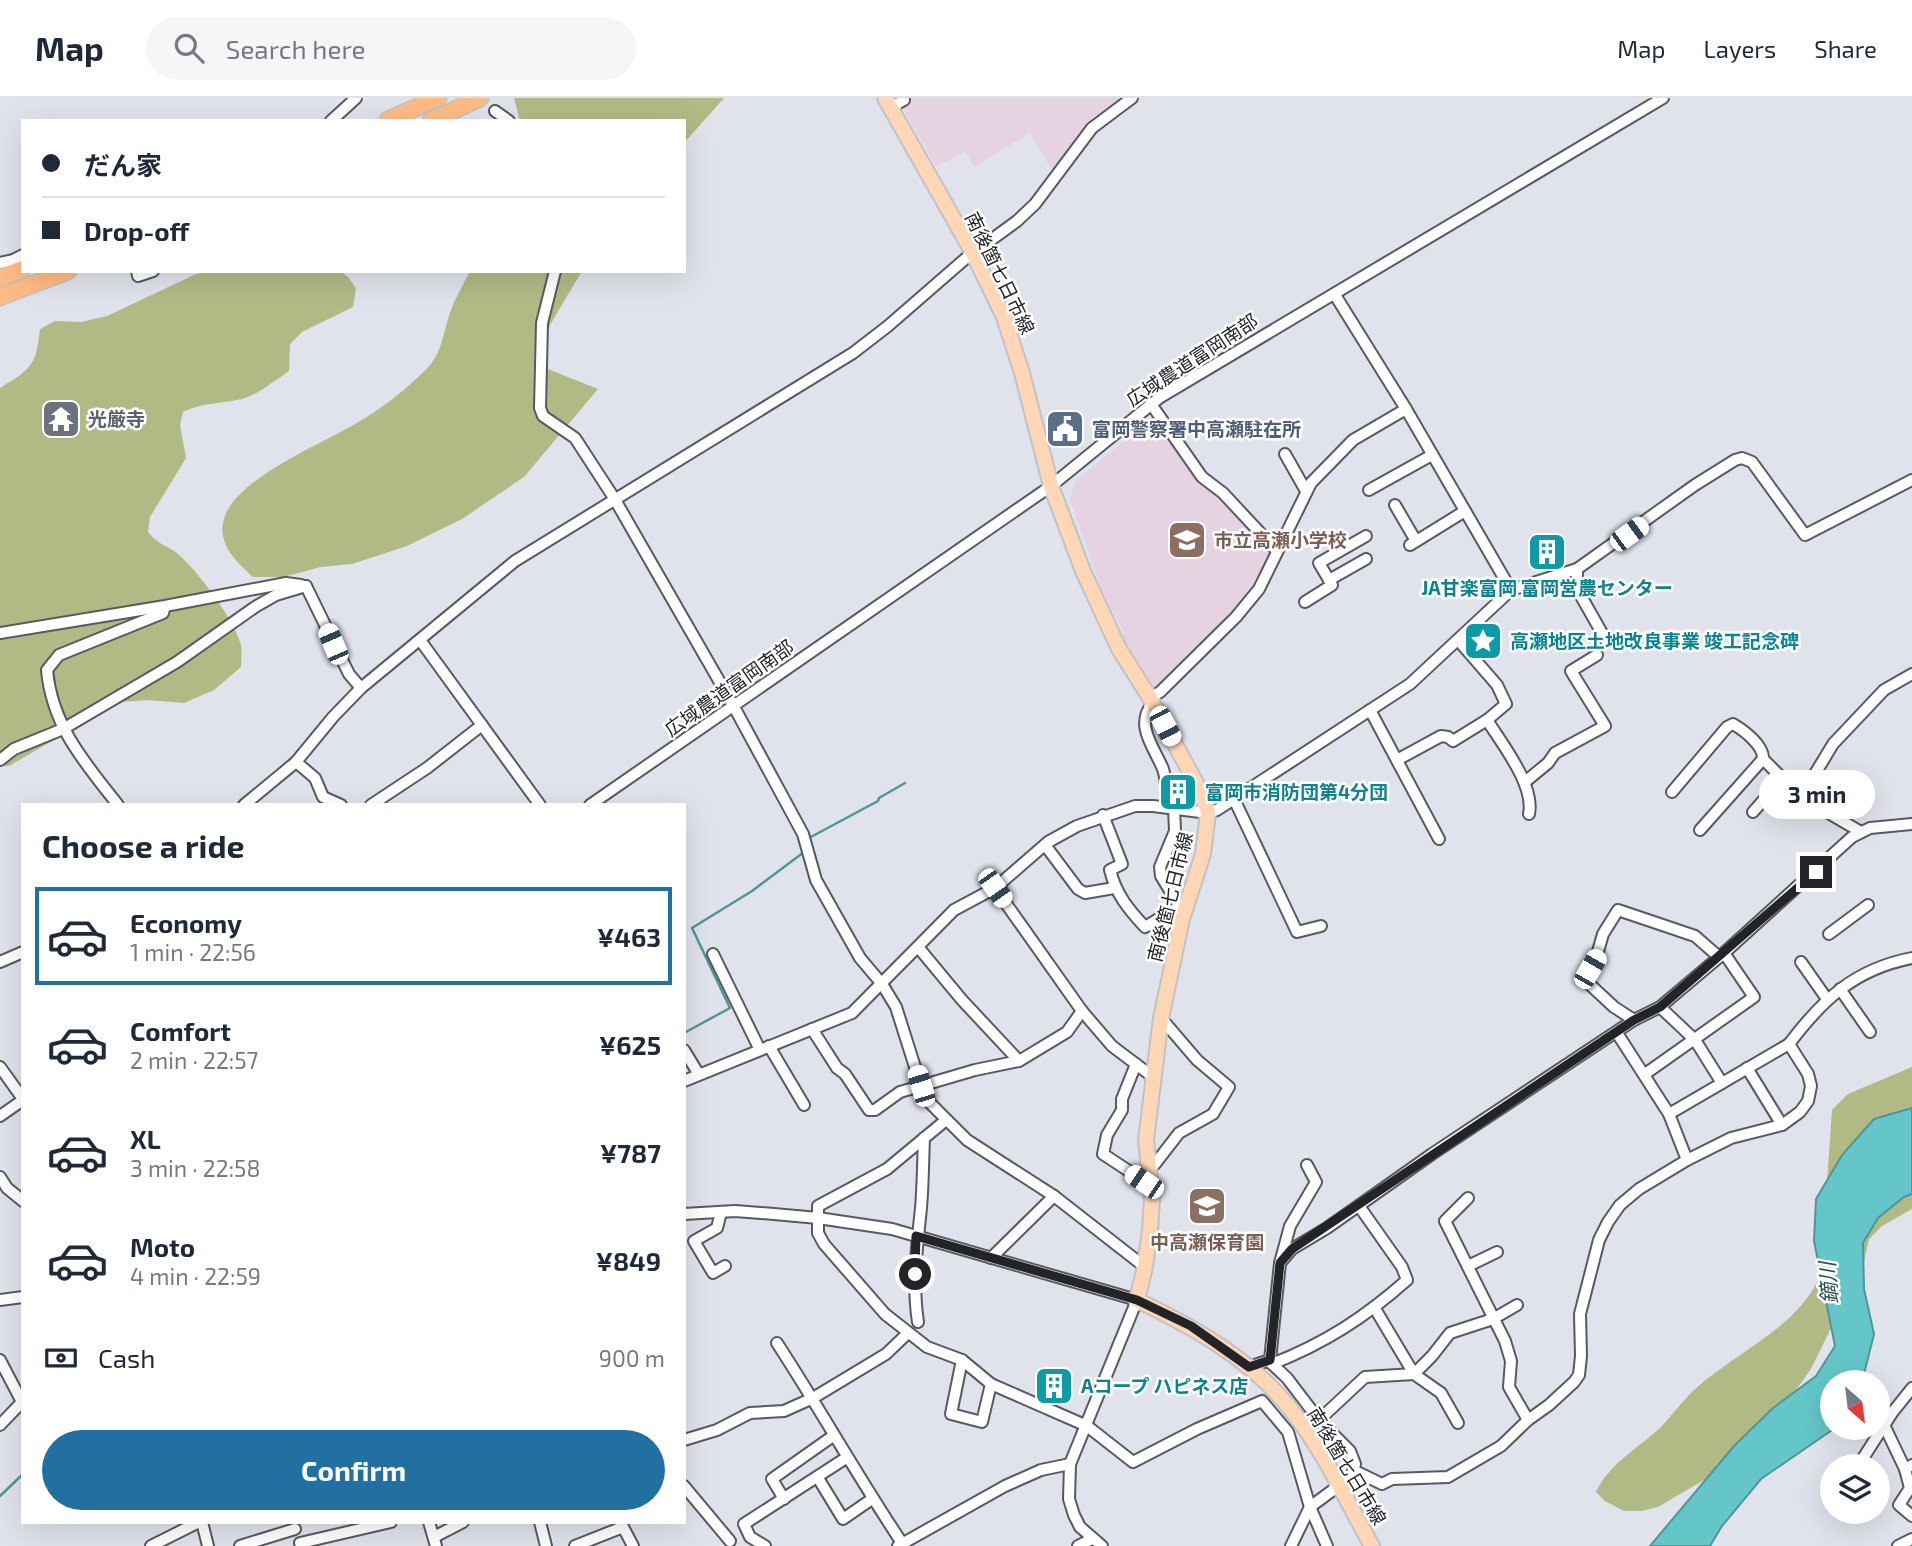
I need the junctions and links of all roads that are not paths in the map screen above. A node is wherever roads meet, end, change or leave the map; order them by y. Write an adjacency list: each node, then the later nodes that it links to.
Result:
1 (356, 98): 9 (street)
2 (438, 98): 10 (highway)
3 (480, 98): 11 (highway)
4 (903, 98): 7 (street)
5 (1132, 98): 13 (street)
6 (1663, 98): 20 (street, 広域農道富岡南部)
7 (888, 103): 13 (main road, 南後箇七日市線)
8 (495, 111): 12 (street)
9 (333, 119)
10 (390, 119)
11 (435, 119)
12 (506, 119)
13 (973, 254): 27 (main road, 南後箇七日市線); 30 (street)
14 (21, 256): 15 (street)
15 (0, 263)
16 (21, 271): 19 (highway)
17 (63, 273): 21 (highway)
18 (554, 273): 30 (street)
19 (0, 278)
20 (1335, 295): 22 (street, 広域農道富岡南部); 23 (street)
21 (0, 296)
22 (1151, 404): 27 (street, 広域農道富岡南部); 34 (street)
23 (1406, 409): 25 (street); 29 (street)
24 (1285, 454): 29 (street)
25 (1432, 454): 28 (street); 32 (street)
26 (1912, 480): 36 (street)
27 (1051, 486): 49 (main road, 南後箇七日市線); 50 (street, 広域農道富岡南部)
28 (1369, 490)
29 (1306, 492): 34 (street)
30 (614, 498): 43 (street); 50 (street)
31 (1395, 505): 32 (street)
32 (1465, 511): 39 (street)
33 (1366, 536): 37 (street)
34 (1277, 551): 49 (street)
35 (1366, 559): 37 (street)
36 (1577, 569): 39 (street); 45 (street)
37 (1329, 580): 40 (street)
38 (306, 586): 41 (street); 48 (street); 54 (street)
39 (1511, 590): 44 (street)
40 (1305, 602)
41 (165, 606): 42 (street); 54 (street)
42 (0, 633)
43 (420, 640): 48 (street); 53 (street)
44 (1458, 640): 51 (street); 52 (street)
45 (1607, 642)
46 (1597, 655): 60 (street)
47 (1912, 674): 62 (street)
48 (361, 688): 58 (street)
49 (1151, 701): 70 (street); 72 (main road, 南後箇七日市線)
50 (733, 705): 69 (street, 広域農道富岡南部); 93 (street)
51 (1370, 710): 56 (street); 63 (street)
52 (1487, 720): 56 (street); 60 (street)
53 (482, 725): 67 (street); 68 (street)
54 (63, 729): 55 (street); 64 (street)
55 (0, 760)
56 (1397, 760): 78 (street)
57 (1763, 760): 59 (street); 61 (street); 76 (street)
58 (296, 762): 65 (street); 66 (street)
59 (1782, 779): 62 (street); 71 (street)
60 (1525, 782): 73 (street)
61 (1672, 792)
62 (1801, 797): 77 (street)
63 (1234, 799): 72 (street); 84 (street)
64 (116, 803)
65 (246, 803)
66 (336, 803)
67 (375, 803)
68 (539, 803)
69 (593, 803)
70 (1170, 808): 72 (street); 74 (street); 83 (street)
71 (1753, 812)
72 (1208, 813): 83 (main road, 南後箇七日市線)
73 (1529, 814)
74 (1103, 815): 79 (street); 81 (street)
75 (1912, 824): 77 (street)
76 (1700, 830)
77 (1861, 832): 89 (street)
78 (1439, 839)
79 (1045, 845): 80 (street); 81 (street)
80 (995, 888): 86 (street); 97 (street)
81 (1114, 888): 83 (street)
82 (1868, 905): 85 (street)
83 (1182, 910): 98 (main road, 南後箇七日市線)
84 (1321, 926)
85 (1829, 934)
86 (918, 947): 93 (street); 107 (street)
87 (21, 953): 91 (street)
88 (713, 954): 105 (street)
89 (1722, 955): 96 (street); 99 (street); 103 (street)
90 (1912, 958): 94 (street)
91 (0, 962)
92 (1801, 962): 95 (street)
93 (882, 984): 100 (street); 116 (street)
94 (1840, 989): 95 (street); 102 (street)
95 (1827, 999): 104 (street)
96 (1660, 1007): 99 (street); 103 (street)
97 (1082, 1011): 107 (street); 108 (street)
98 (1161, 1018): 113 (main road, 南後箇七日市線); 127 (street)
99 (1634, 1020): 101 (street)
100 (812, 1029): 105 (street); 116 (street)
101 (1617, 1032): 112 (street); 133 (street)
102 (1870, 1032)
103 (1695, 1040): 112 (street); 115 (street)
104 (1789, 1044): 110 (street); 123 (street)
105 (764, 1048): 111 (street); 119 (street)
106 (686, 1053): 111 (street)
107 (1019, 1061): 116 (street)
108 (1136, 1064): 113 (street); 129 (street)
109 (0, 1067): 117 (street)
110 (1747, 1068): 115 (street); 123 (street)
111 (698, 1073): 114 (street)
112 (1645, 1074): 120 (street)
113 (1153, 1077): 127 (main road, 南後箇七日市線)
114 (686, 1080)
115 (1722, 1083): 120 (street)
116 (921, 1086): 122 (street)
117 (21, 1096)
118 (21, 1100): 121 (street)
119 (804, 1105)
120 (1670, 1114): 125 (street)
121 (0, 1116)
122 (946, 1120): 124 (street); 130 (street)
123 (1782, 1125): 125 (street)
124 (924, 1138): 136 (street); 137 (street)
125 (1687, 1160): 165 (street)
126 (1307, 1165): 140 (street)
127 (1149, 1168): 129 (main road, 南後箇七日市線)
128 (0, 1177): 132 (street)
129 (1150, 1185): 143 (main road, 南後箇七日市線)
130 (1054, 1196): 139 (street); 143 (street)
131 (1468, 1198): 142 (street)
132 (21, 1199)
133 (1359, 1206): 140 (street); 148 (street)
134 (721, 1212): 135 (street); 136 (street); 141 (street)
135 (686, 1214)
136 (818, 1218): 137 (street); 151 (street)
137 (916, 1236): 139 (street); 150 (street)
138 (1497, 1252): 142 (street)
139 (991, 1258): 146 (street)
140 (1280, 1263): 155 (street)
141 (725, 1266)
142 (1468, 1266): 149 (street)
143 (1145, 1267): 146 (main road, 南後箇七日市線)
144 (21, 1297): 145 (street)
145 (0, 1300)
146 (1137, 1300): 156 (main road, 南後箇七日市線); 168 (street)
147 (1517, 1305): 149 (street)
148 (1374, 1307): 155 (street); 157 (street)
149 (1493, 1319): 157 (street); 165 (street)
150 (918, 1322)
151 (908, 1333): 154 (street); 160 (street)
152 (776, 1343): 160 (street)
153 (0, 1360): 161 (street)
154 (961, 1360): 158 (street); 158 (street)
155 (1271, 1362): 156 (street); 164 (street)
156 (1249, 1367): 178 (main road, 南後箇七日市線)
157 (1414, 1374): 164 (street); 166 (street)
158 (991, 1384): 168 (street)
159 (1912, 1388): 163 (street)
160 (813, 1398): 170 (street); 171 (street)
161 (21, 1399)
162 (21, 1402): 167 (street)
163 (1890, 1417)
164 (1319, 1420): 175 (street)
165 (1528, 1420): 175 (street)
166 (1458, 1423)
167 (0, 1425)
168 (1087, 1426): 173 (street); 181 (street)
169 (1890, 1435): 174 (street)
170 (833, 1436): 172 (street); 179 (street)
171 (686, 1439)
172 (846, 1458): 176 (street); 180 (street)
173 (1070, 1464): 190 (street); 194 (street)
174 (1909, 1467): 182 (street)
175 (1355, 1471): 178 (street)
176 (818, 1478): 179 (street); 180 (street)
177 (686, 1487): 193 (street)
178 (1338, 1487): 181 (street); 207 (main road, 南後箇七日市線)
179 (784, 1499): 202 (street)
180 (872, 1499): 194 (street)
181 (1310, 1507): 205 (street); 206 (street)
182 (1912, 1516)
183 (201, 1524): 196 (street); 197 (street)
184 (377, 1524): 195 (street)
185 (430, 1524): 192 (street)
186 (460, 1524): 192 (street)
187 (540, 1524): 199 (street)
188 (626, 1525): 200 (street); 201 (street)
189 (296, 1526): 195 (street); 198 (street)
190 (1092, 1539): 203 (street); 204 (street)
191 (1912, 1539): 208 (street)
192 (435, 1541)
193 (730, 1541)
194 (900, 1544)
195 (300, 1545)
196 (151, 1546)
197 (208, 1546)
198 (240, 1546)
199 (546, 1546)
200 (575, 1546)
201 (633, 1546)
202 (765, 1546)
203 (1078, 1546)
204 (1102, 1546)
205 (1291, 1546)
206 (1327, 1546)
207 (1372, 1546)
208 (1898, 1546)

